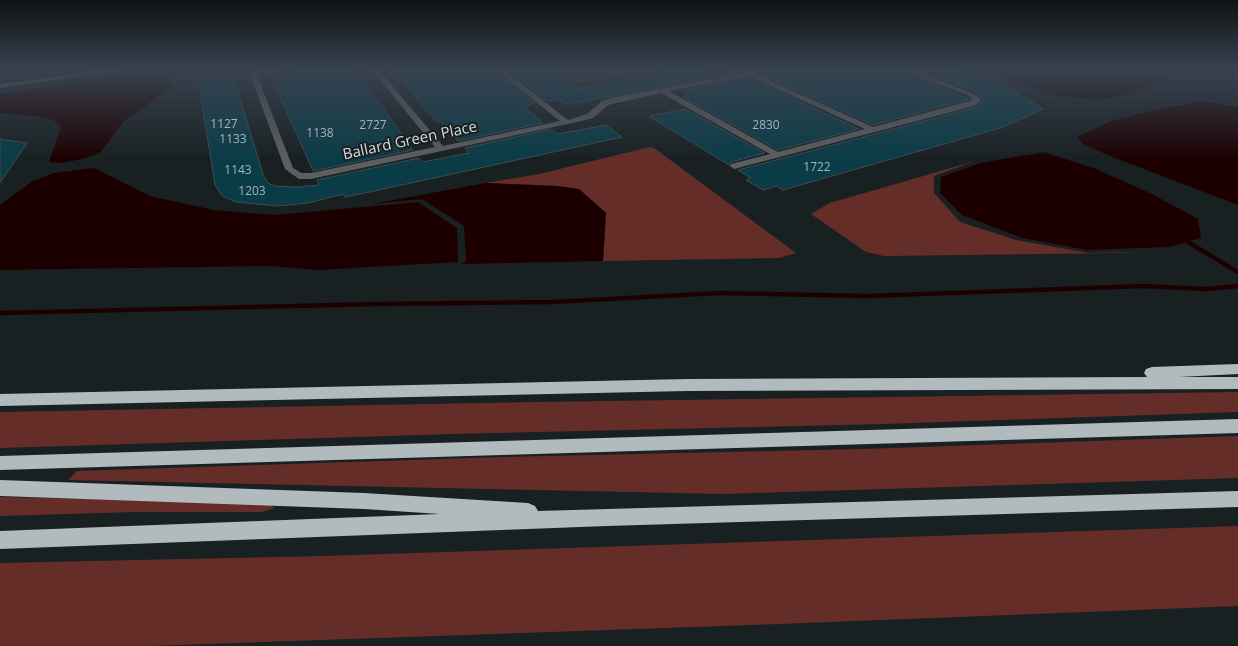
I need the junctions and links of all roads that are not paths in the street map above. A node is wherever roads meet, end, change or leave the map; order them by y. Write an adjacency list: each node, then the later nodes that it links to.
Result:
1 (263, 100): 10 (street, Ballard Green Place)
2 (401, 100): 10 (street)
3 (538, 100): 8 (street)
4 (614, 100): 8 (street, Ballard Green Place)
5 (679, 100): 11 (street)
6 (808, 100): 9 (street)
7 (978, 100): 9 (street)
8 (566, 122): 10 (street, Ballard Green Place)
9 (873, 130): 11 (street)
10 (441, 148)
11 (778, 155): 12 (street)
12 (734, 166)
13 (1238, 369): 14 (highway)
14 (960, 382): 15 (highway); 16 (highway)
15 (1238, 383)
16 (0, 400)
17 (1238, 426): 18 (highway)
18 (0, 463)
19 (0, 488): 21 (highway)
20 (1238, 499): 21 (highway)
21 (607, 517): 22 (highway)
22 (0, 540)

